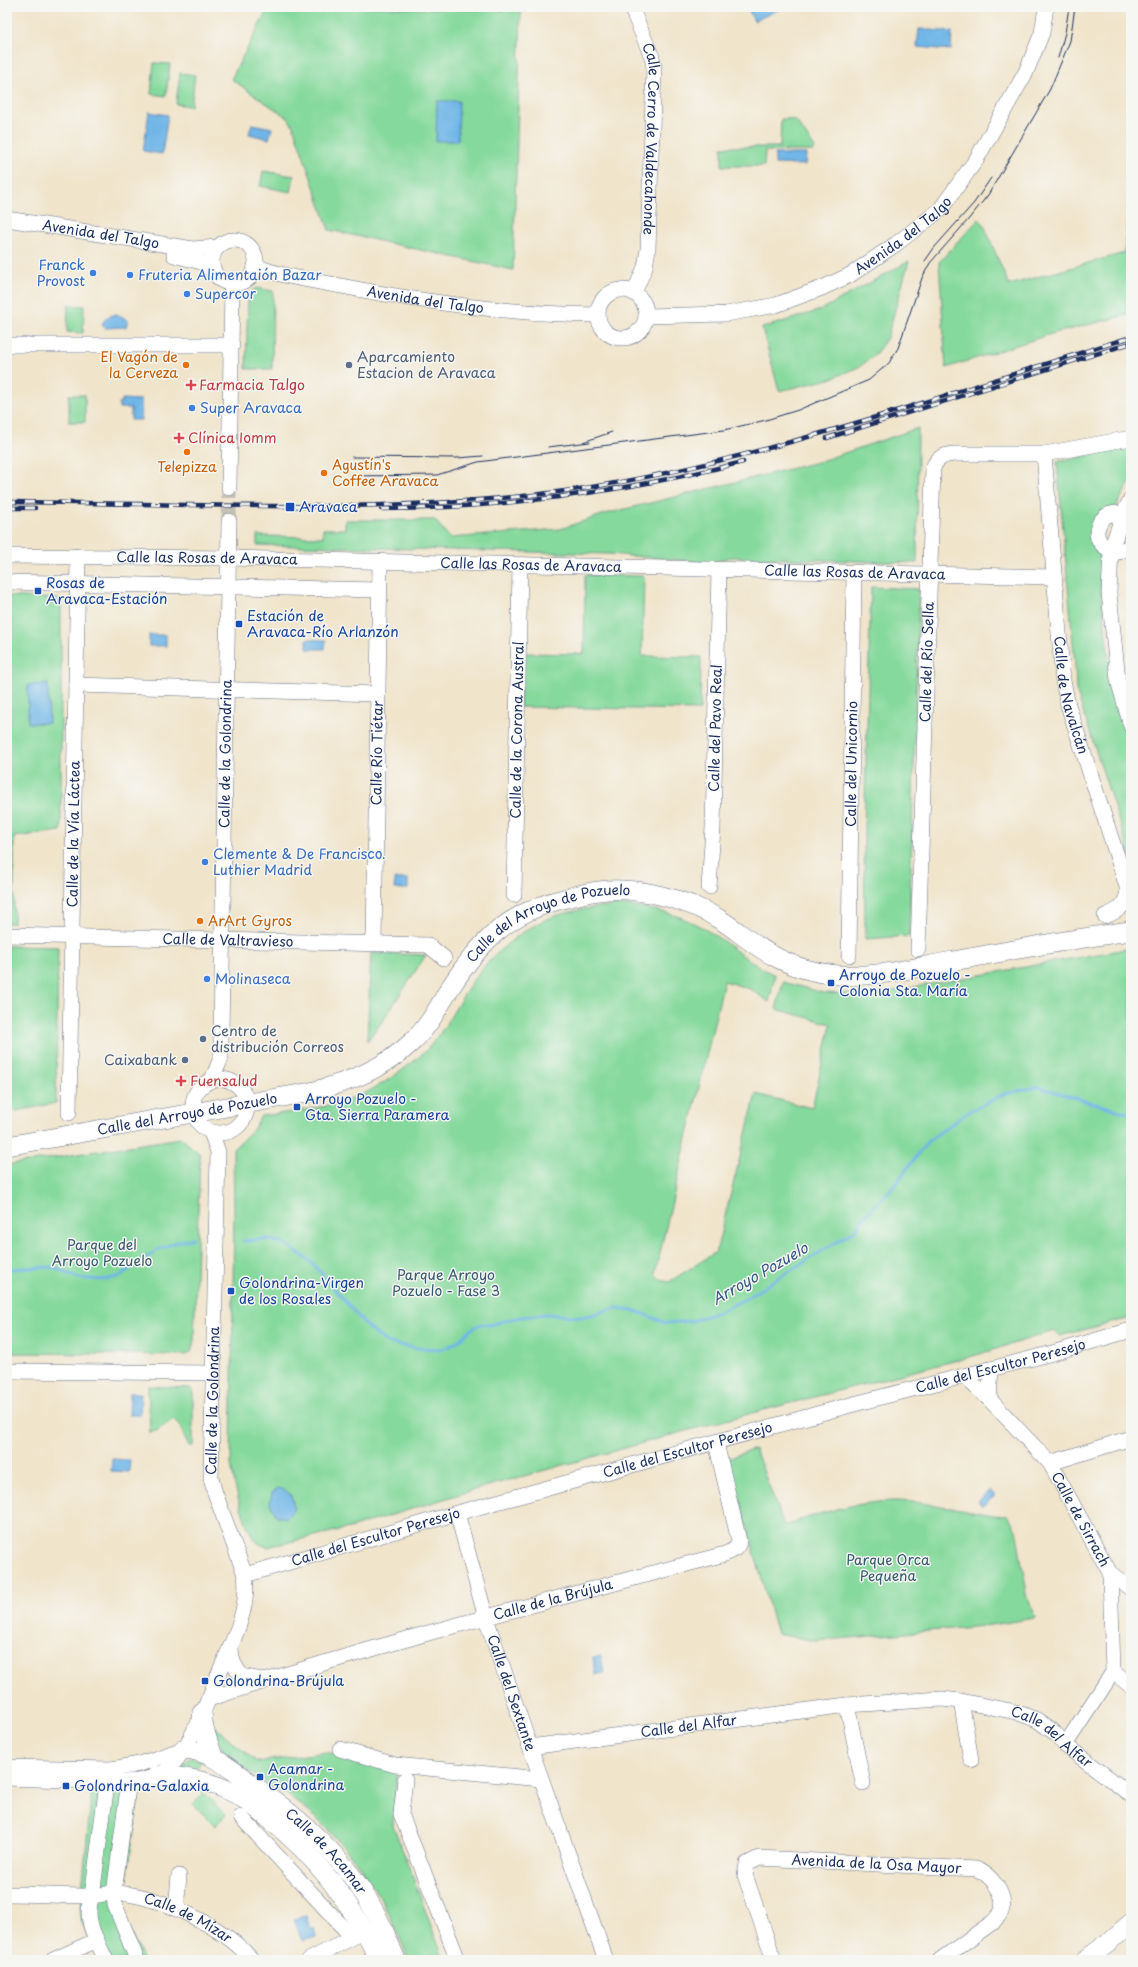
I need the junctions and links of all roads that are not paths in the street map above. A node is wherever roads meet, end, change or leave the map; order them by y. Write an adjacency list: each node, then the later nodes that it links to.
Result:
1 (1046, 7): 11 (street, Avenida del Talgo)
2 (633, 8): 9 (street, Calle Cerro de Valdecahonde)
3 (7, 219): 5 (street, Avenida del Talgo)
4 (7, 228): 7 (street, Avenida del Talgo)
5 (218, 247): 6 (street); 7 (street)
6 (256, 266): 8 (street); 10 (street, Avenida del Talgo)
7 (214, 271): 8 (street)
8 (232, 284): 13 (street)
9 (634, 293): 10 (street); 11 (street)
10 (598, 315): 11 (street)
11 (647, 316)
12 (7, 345): 13 (street)
13 (232, 345): 16 (street)
14 (1131, 438): 15 (street)
15 (1044, 454): 29 (street, Calle del Río Sella); 30 (street, Calle de Navalcán)
16 (229, 488)
17 (1131, 499): 18 (street)
18 (1127, 517): 21 (street)
19 (229, 521): 24 (street, Calle de la Golondrina)
20 (1131, 546): 21 (street); 31 (street)
21 (1111, 550): 31 (street)
22 (7, 556): 23 (street, Calle las Rosas de Aravaca)
23 (78, 556): 24 (street, Calle las Rosas de Aravaca); 33 (street, Calle de la Vía Láctea)
24 (229, 558): 25 (street, Calle las Rosas de Aravaca); 34 (street, Calle de la Golondrina)
25 (380, 563): 26 (street, Calle las Rosas de Aravaca); 35 (street, Calle Río Tiétar)
26 (520, 566): 27 (street, Calle las Rosas de Aravaca); 41 (street, Calle de la Corona Austral)
27 (719, 570): 28 (street, Calle las Rosas de Aravaca); 40 (street, Calle del Pavo Real)
28 (854, 572): 29 (street, Calle las Rosas de Aravaca); 49 (street, Calle del Unicornio)
29 (930, 574): 30 (street, Calle las Rosas de Aravaca); 48 (street, Calle del Río Sella)
30 (1054, 577): 42 (street, Calle de Navalcán)
31 (1109, 578): 39 (street)
32 (7, 582): 33 (street, Calle las Rosas de Aravaca)
33 (78, 583): 34 (street, Calle las Rosas de Aravaca); 36 (street, Calle de la Vía Láctea)
34 (228, 586): 35 (street, Calle las Rosas de Aravaca); 37 (street, Calle de la Golondrina)
35 (379, 590): 38 (street, Calle Río Tiétar)
36 (76, 685): 37 (street); 45 (street, Calle de la Vía Láctea)
37 (226, 689): 38 (street); 46 (street, Calle de la Golondrina)
38 (378, 694): 47 (street, Calle Río Tiétar)
39 (1131, 726)
40 (709, 887)
41 (514, 895)
42 (1105, 916)
43 (1131, 931): 54 (main road, Calle del Arroyo de Pozuelo)
44 (7, 935): 45 (street, Calle de Valtravieso)
45 (71, 936): 46 (street, Calle de Valtravieso); 56 (street, Calle de la Vía Láctea)
46 (222, 940): 47 (street, Calle de Valtravieso); 51 (street, Calle de la Golondrina)
47 (374, 943): 50 (street, Calle de Valtravieso)
48 (918, 950)
49 (850, 955)
50 (444, 958)
51 (220, 1058): 52 (street, Calle de la Golondrina); 53 (street, Calle de la Golondrina)
52 (212, 1080): 53 (street); 55 (street)
53 (229, 1080): 54 (street)
54 (248, 1103): 55 (main road, Calle del Arroyo de Pozuelo); 58 (street)
55 (194, 1112): 57 (street); 59 (main road, Calle del Arroyo de Pozuelo)
56 (69, 1113)
57 (211, 1132): 58 (street); 60 (street, Calle de la Golondrina)
58 (229, 1132): 60 (street, Calle de la Golondrina)
59 (7, 1146)
60 (218, 1152): 64 (street, Calle de la Golondrina)
61 (1131, 1330): 62 (street, Calle del Escultor Peresejo)
62 (991, 1369): 65 (street, Calle del Escultor Peresejo); 66 (street)
63 (7, 1371): 64 (street)
64 (213, 1373): 72 (street, Calle de la Golondrina)
65 (964, 1377): 66 (street, Calle de Sirrach); 68 (street, Calle del Escultor Peresejo)
66 (989, 1399): 69 (street, Calle de Sirrach)
67 (1131, 1438): 69 (street)
68 (716, 1443): 70 (street, Calle del Escultor Peresejo); 74 (street, Calle de la Brújula)
69 (1050, 1463): 71 (street, Calle de Sirrach)
70 (456, 1513): 72 (street, Calle del Escultor Peresejo); 74 (street, Calle del Sextante)
71 (1110, 1573): 73 (street); 76 (street, Calle de Sirrach)
72 (245, 1575): 75 (street, Calle de la Golondrina)
73 (1131, 1589)
74 (486, 1618): 77 (street, Calle de la Brújula); 83 (street, Calle del Sextante)
75 (231, 1644): 77 (street, Calle de la Brújula); 80 (street, Calle de la Golondrina)
76 (1113, 1672): 78 (street); 82 (street)
77 (265, 1680): 80 (street, Calle de la Brújula)
78 (1131, 1686)
79 (961, 1701): 81 (street, Calle del Alfar); 82 (street, Calle del Alfar); 87 (street)
80 (206, 1706): 85 (street, Calle de la Golondrina); 86 (main road)
81 (848, 1706): 83 (street, Calle del Alfar); 95 (street)
82 (1064, 1745): 96 (street, Calle del Alfar)
83 (530, 1747): 92 (street, Calle del Sextante)
84 (340, 1749): 92 (street)
85 (181, 1750): 86 (main road, Calle de Acamar); 89 (street, Calle de la Golondrina); 90 (street)
86 (212, 1757): 112 (main road, Calle de Acamar)
87 (971, 1760)
88 (7, 1767): 90 (street)
89 (167, 1773): 94 (street); 104 (main road, Calle de Acamar)
90 (110, 1776): 91 (street); 94 (street); 101 (street)
91 (7, 1778)
92 (541, 1779): 114 (street, Calle del Sextante)
93 (405, 1780): 113 (street)
94 (132, 1781): 99 (street)
95 (863, 1783)
96 (1131, 1795)
97 (241, 1817): 104 (street, Calle de Acamar)
98 (179, 1876): 102 (street)
99 (114, 1893): 101 (street, Calle de Mízar); 102 (street, Calle de Mízar); 108 (street)
100 (7, 1894): 101 (street, Calle de Mízar)
101 (92, 1896): 105 (street)
102 (176, 1909): 109 (street, Calle de Mízar)
103 (1131, 1923): 117 (main road)
104 (359, 1934): 110 (street); 111 (main road, Calle de Acamar)
105 (97, 1940): 106 (street); 107 (street)
106 (53, 1960)
107 (106, 1960)
108 (137, 1960)
109 (252, 1960)
110 (309, 1960)
111 (379, 1960)
112 (396, 1960)
113 (458, 1960)
114 (606, 1960)
115 (774, 1960): 116 (street, Avenida de la Osa Mayor)
116 (940, 1960)
117 (1085, 1960)

